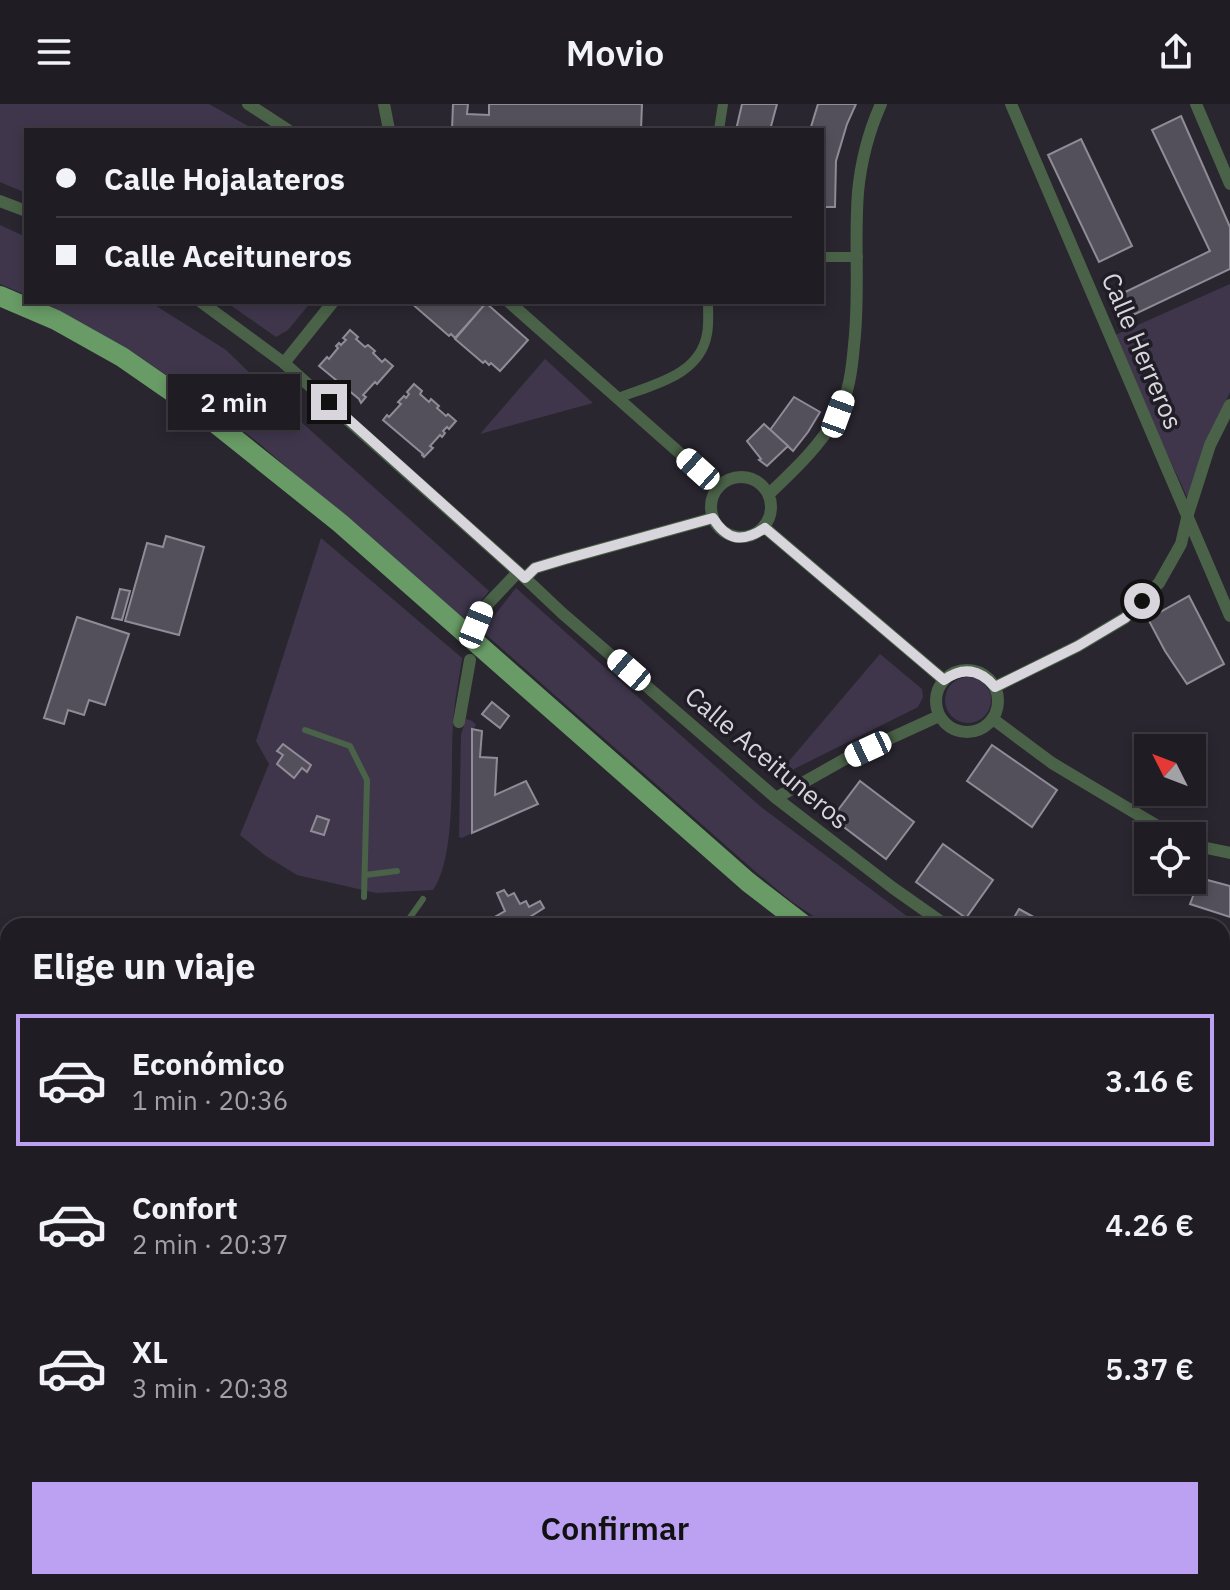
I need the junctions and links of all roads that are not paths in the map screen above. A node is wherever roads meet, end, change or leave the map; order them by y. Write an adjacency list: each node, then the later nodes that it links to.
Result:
1 (248, 104): 7 (street)
2 (384, 104): 8 (street)
3 (723, 104): 9 (street)
4 (881, 104): 14 (street)
5 (1011, 104): 25 (street, Calle Herreros)
6 (1196, 104): 10 (street)
7 (285, 128)
8 (389, 128)
9 (719, 128)
10 (1230, 184)
11 (0, 201): 12 (street)
12 (24, 210)
13 (824, 257): 14 (street)
14 (858, 257): 24 (street)
15 (0, 296): 47 (main road)
16 (204, 304): 20 (street, Calle Aceituneros)
17 (331, 304): 20 (street)
18 (511, 304): 21 (street)
19 (708, 304): 21 (street)
20 (284, 363): 28 (street, Calle Aceituneros)
21 (618, 398): 23 (street)
22 (1230, 405): 25 (street)
23 (718, 487): 24 (street); 26 (street)
24 (769, 494): 27 (street)
25 (1188, 514): 29 (street, Calle Herreros); 33 (street)
26 (713, 518): 27 (street); 28 (street)
27 (765, 528): 32 (street)
28 (522, 575): 30 (street); 38 (street, Calle Aceituneros)
29 (1230, 616)
30 (476, 625)
31 (470, 660): 36 (street)
32 (944, 680): 33 (street); 34 (street)
33 (995, 687): 35 (street)
34 (939, 716): 35 (street); 38 (street)
35 (993, 719): 39 (street)
36 (459, 722)
37 (305, 730): 43 (lane)
38 (776, 798): 48 (street, Calle Aceituneros)
39 (1151, 822)
40 (1206, 848): 41 (street)
41 (1230, 853)
42 (397, 871): 43 (lane)
43 (365, 875): 44 (lane)
44 (364, 897)
45 (423, 899): 46 (lane)
46 (410, 918)
47 (795, 918)
48 (936, 918)

